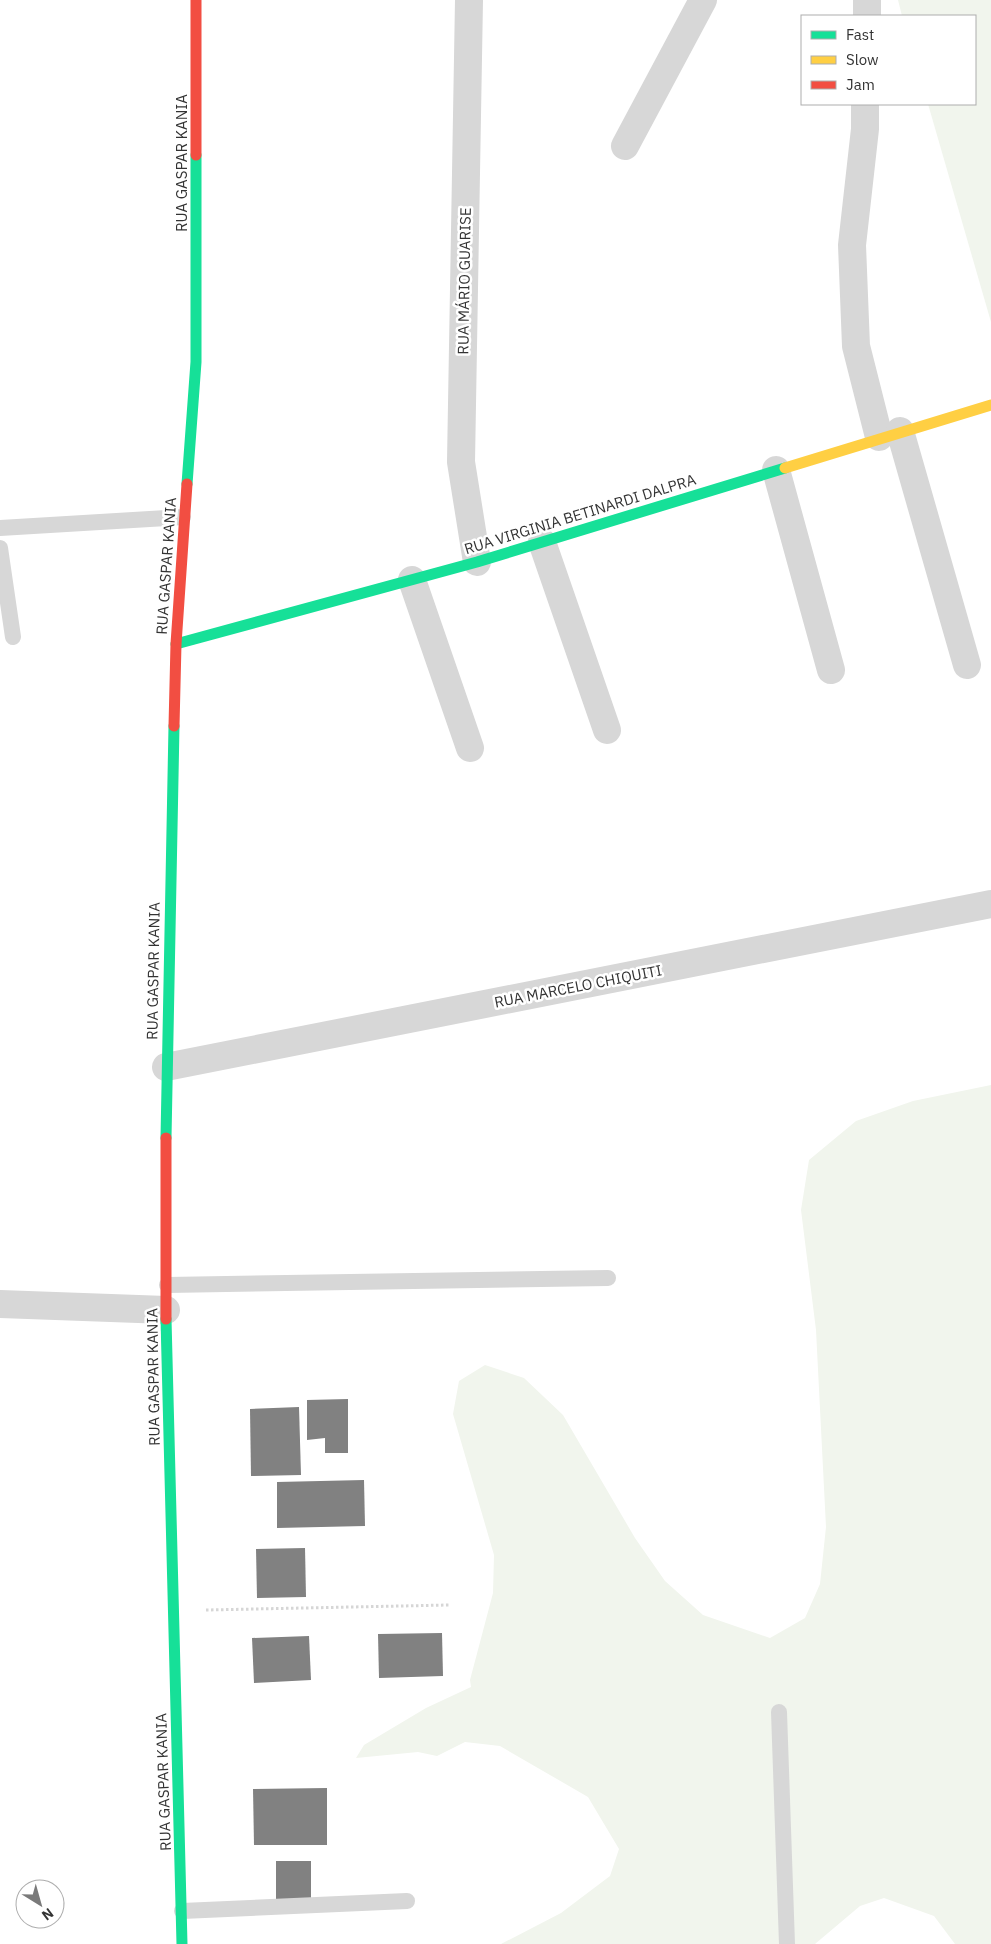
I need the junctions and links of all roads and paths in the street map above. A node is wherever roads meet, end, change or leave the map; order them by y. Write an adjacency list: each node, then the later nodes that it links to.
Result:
1 (196, 0): 11 (street, RUA GASPAR KANIA)
2 (469, 0): 15 (street, RUA MÁRIO GUARISE)
3 (703, 0): 7 (street)
4 (867, 0): 5 (street)
5 (867, 15)
6 (865, 105): 9 (street)
7 (625, 146)
8 (991, 405): 9 (street, RUA VIRGINIA BETINARDI DALPRA)
9 (890, 434): 10 (street, RUA VIRGINIA BETINARDI DALPRA); 19 (street)
10 (776, 470): 13 (street, RUA VIRGINIA BETINARDI DALPRA); 20 (street)
11 (183, 517): 12 (lane); 18 (street, RUA GASPAR KANIA)
12 (0, 528)
13 (542, 542): 15 (street, RUA VIRGINIA BETINARDI DALPRA); 21 (street)
14 (0, 548): 17 (lane)
15 (477, 562): 16 (street, RUA VIRGINIA BETINARDI DALPRA)
16 (412, 580): 18 (street, RUA VIRGINIA BETINARDI DALPRA); 22 (street)
17 (13, 636)
18 (176, 644): 24 (street, RUA GASPAR KANIA)
19 (967, 665)
20 (831, 670)
21 (607, 730)
22 (470, 748)
23 (991, 904): 24 (street, RUA MARCELO CHIQUITI)
24 (166, 1067): 26 (street, RUA GASPAR KANIA)
25 (608, 1278): 26 (lane)
26 (166, 1298): 27 (street); 29 (street, RUA GASPAR KANIA)
27 (0, 1304)
28 (449, 1605): 29 (path)
29 (173, 1611): 32 (street, RUA GASPAR KANIA)
30 (779, 1712): 34 (lane)
31 (407, 1902): 32 (lane)
32 (182, 1912): 33 (street, RUA GASPAR KANIA)
33 (182, 1944)
34 (787, 1944)

